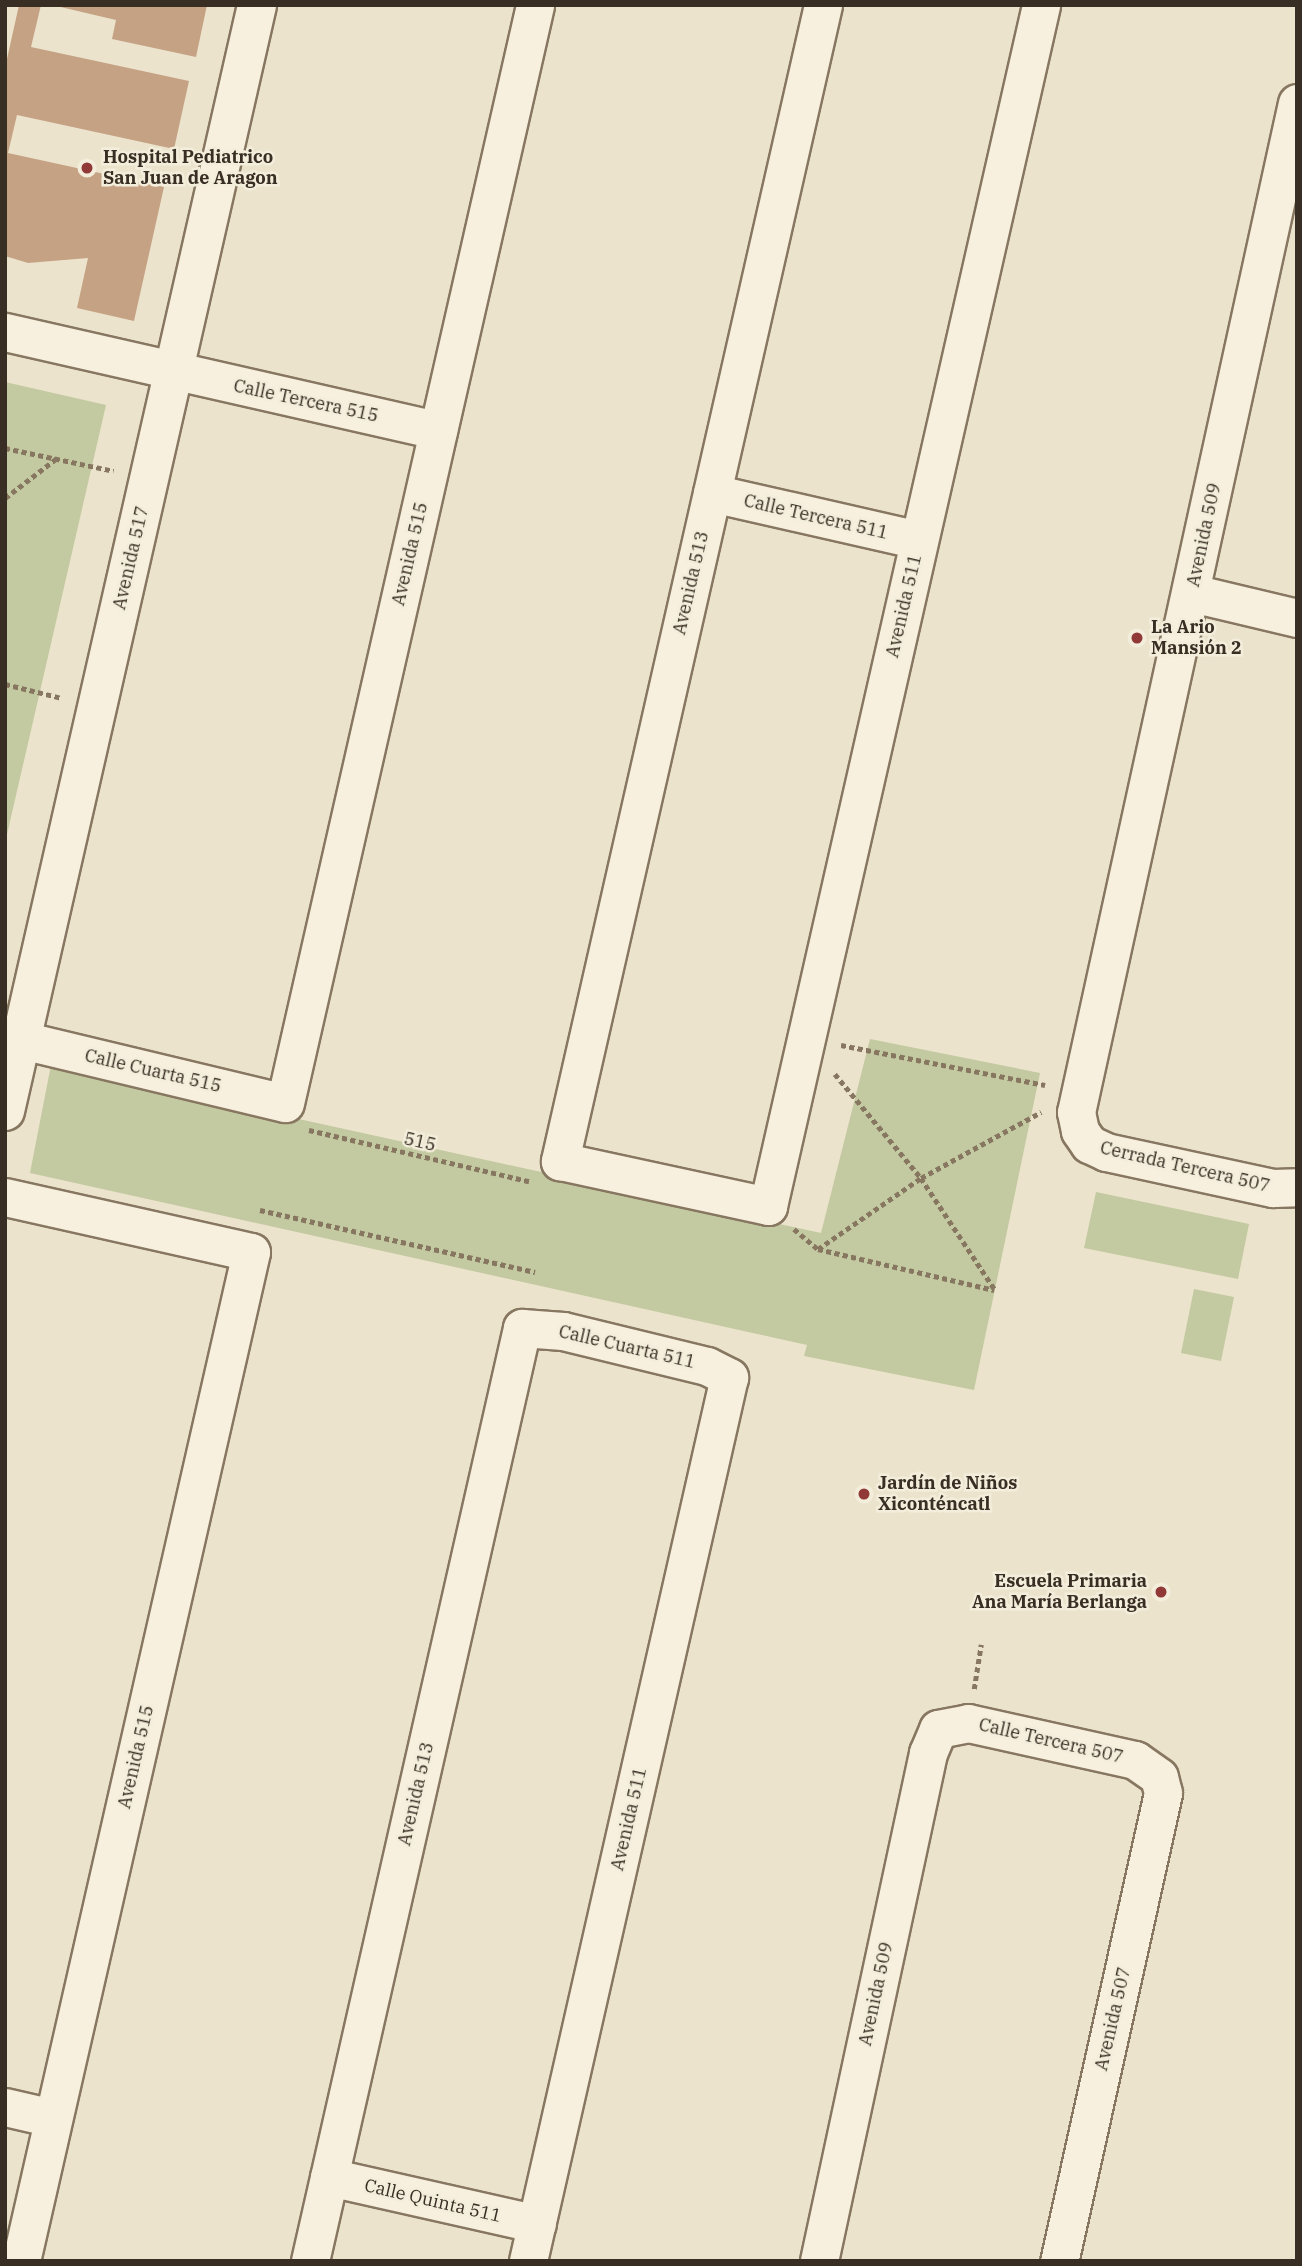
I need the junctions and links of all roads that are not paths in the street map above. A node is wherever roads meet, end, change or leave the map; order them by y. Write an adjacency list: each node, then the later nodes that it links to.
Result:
1 (257, 5): 7 (street, Avenida 517)
2 (535, 5): 8 (street, Avenida 515)
3 (823, 5): 9 (street, Avenida 513)
4 (1041, 5): 10 (street, Avenida 511)
5 (1297, 103): 11 (street, Avenida 509)
6 (5, 332): 7 (street, Calle Tercera 515)
7 (173, 372): 8 (street, Calle Tercera 515); 13 (street, Avenida 517)
8 (438, 430): 15 (street, Avenida 515)
9 (712, 493): 10 (street, Calle Tercera 511); 19 (street, Avenida 513)
10 (919, 540): 19 (street, Avenida 511)
11 (1192, 593): 12 (street); 16 (street, Avenida 509)
12 (1297, 618)
13 (22, 1040): 14 (street, Avenida 517); 15 (street, Calle Cuarta 515)
14 (5, 1111)
15 (295, 1116)
16 (1080, 1131): 17 (street, Cerrada Tercera 507)
17 (1297, 1187)
18 (5, 1198): 25 (street, Avenida 515)
19 (768, 1206)
20 (522, 1328): 21 (street, Calle Cuarta 511); 26 (street, Avenida 513)
21 (729, 1377): 27 (street, Avenida 511)
22 (953, 1726): 23 (street, Calle Tercera 507); 31 (street, Avenida 509)
23 (1159, 1777): 32 (street, Avenida 507)
24 (5, 2107): 25 (street)
25 (53, 2118): 28 (street, Avenida 515)
26 (329, 2177): 27 (street, Calle Quinta 511); 29 (street, Avenida 513)
27 (537, 2224): 30 (street, Avenida 511)
28 (21, 2261)
29 (310, 2261)
30 (528, 2261)
31 (819, 2261)
32 (1059, 2261)

